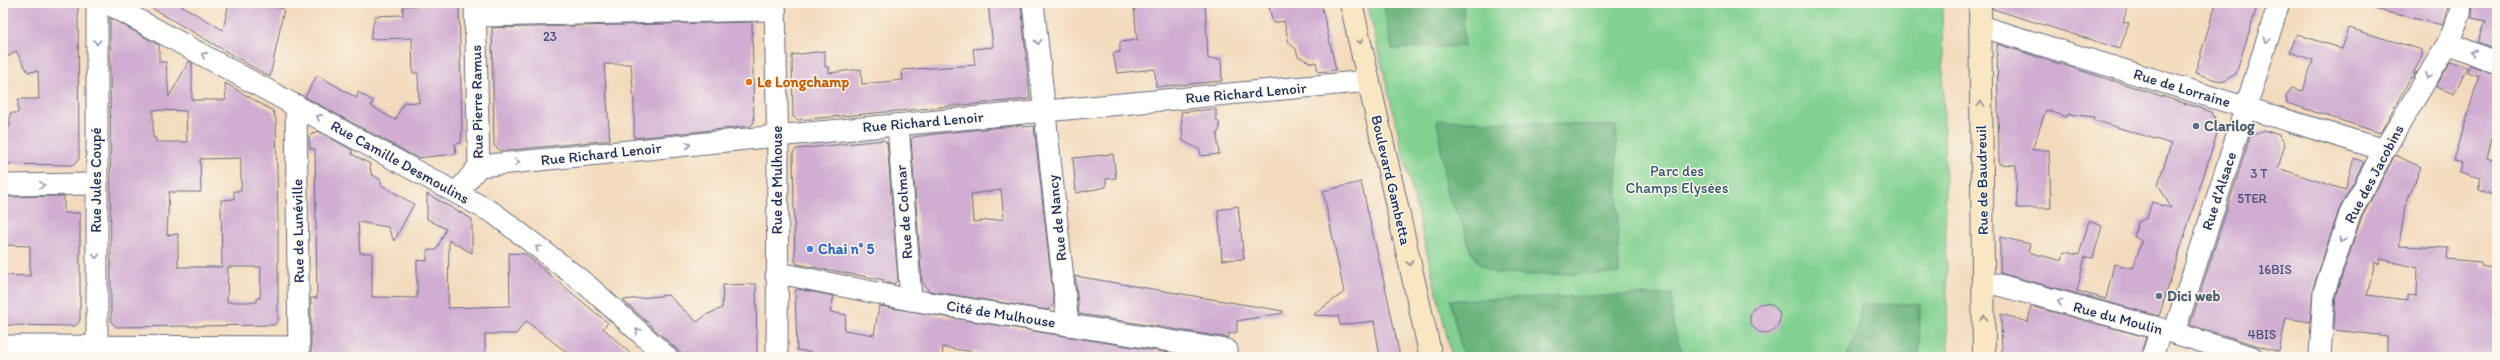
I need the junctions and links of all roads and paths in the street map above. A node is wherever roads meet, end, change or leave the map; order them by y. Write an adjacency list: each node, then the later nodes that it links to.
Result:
1 (97, 3): 21 (street, Rue Jules Coupé, one-way to 21)
2 (108, 3): 14 (street, Rue Camille Desmoulins, one-way to 2)
3 (1033, 3): 16 (street, Rue de Nancy, one-way to 16)
4 (1351, 3): 13 (main road, Boulevard Gambetta, one-way to 13)
5 (1980, 3): 10 (main road, Rue de Baudreuil)
6 (2279, 3): 15 (street, Rue d'Alsace, one-way to 15)
7 (2461, 3): 11 (street, Rue des Jacobins)
8 (775, 6): 9 (street); 18 (street, Rue de Mulhouse)
9 (476, 9): 20 (street, Rue Pierre Ramus)
10 (1980, 26): 15 (street, Rue de Lorraine); 25 (main road, Rue de Baudreuil, one-way to 10)
11 (2448, 43): 12 (street, one-way to 11); 19 (street, Rue des Jacobins, one-way to 19)
12 (2497, 63)
13 (1369, 81): 16 (street, Rue Richard Lenoir); 35 (main road, Boulevard Gambetta, one-way to 35)
14 (296, 105): 23 (street, Rue Camille Desmoulins, one-way to 14); 32 (street, Rue de Lunéville)
15 (2245, 107): 19 (street, Rue de Lorraine); 28 (street, Rue d'Alsace)
16 (1045, 111): 17 (street, Rue Richard Lenoir); 27 (street, Rue de Nancy)
17 (898, 125): 18 (street, Rue Richard Lenoir); 26 (street, Rue de Colmar)
18 (777, 136): 20 (street, Rue Richard Lenoir, one-way to 18); 24 (street, Rue de Mulhouse)
19 (2384, 150): 39 (street, Rue des Jacobins, one-way to 39)
20 (478, 166): 23 (street, Rue Pierre Ramus)
21 (96, 184): 22 (street, one-way to 21); 31 (street, Rue Jules Coupé, one-way to 31)
22 (3, 186)
23 (457, 193): 33 (street, Rue Camille Desmoulins, one-way to 23)
24 (776, 276): 26 (street, Cité de Mulhouse); 34 (street, Rue de Mulhouse)
25 (1984, 287): 28 (street, Rue du Moulin, one-way to 25); 36 (main road, Rue de Baudreuil, one-way to 25)
26 (911, 300): 27 (street, Cité de Mulhouse)
27 (1068, 325): 30 (street, Cité de Mulhouse)
28 (2167, 331): 37 (street, Rue d'Alsace); 38 (street, Rue du Moulin)
29 (3, 346): 31 (street)
30 (1227, 350)
31 (97, 352): 32 (street)
32 (299, 352)
33 (667, 357)
34 (777, 357)
35 (1431, 357)
36 (1984, 357)
37 (2152, 357)
38 (2252, 357)
39 (2320, 357)

